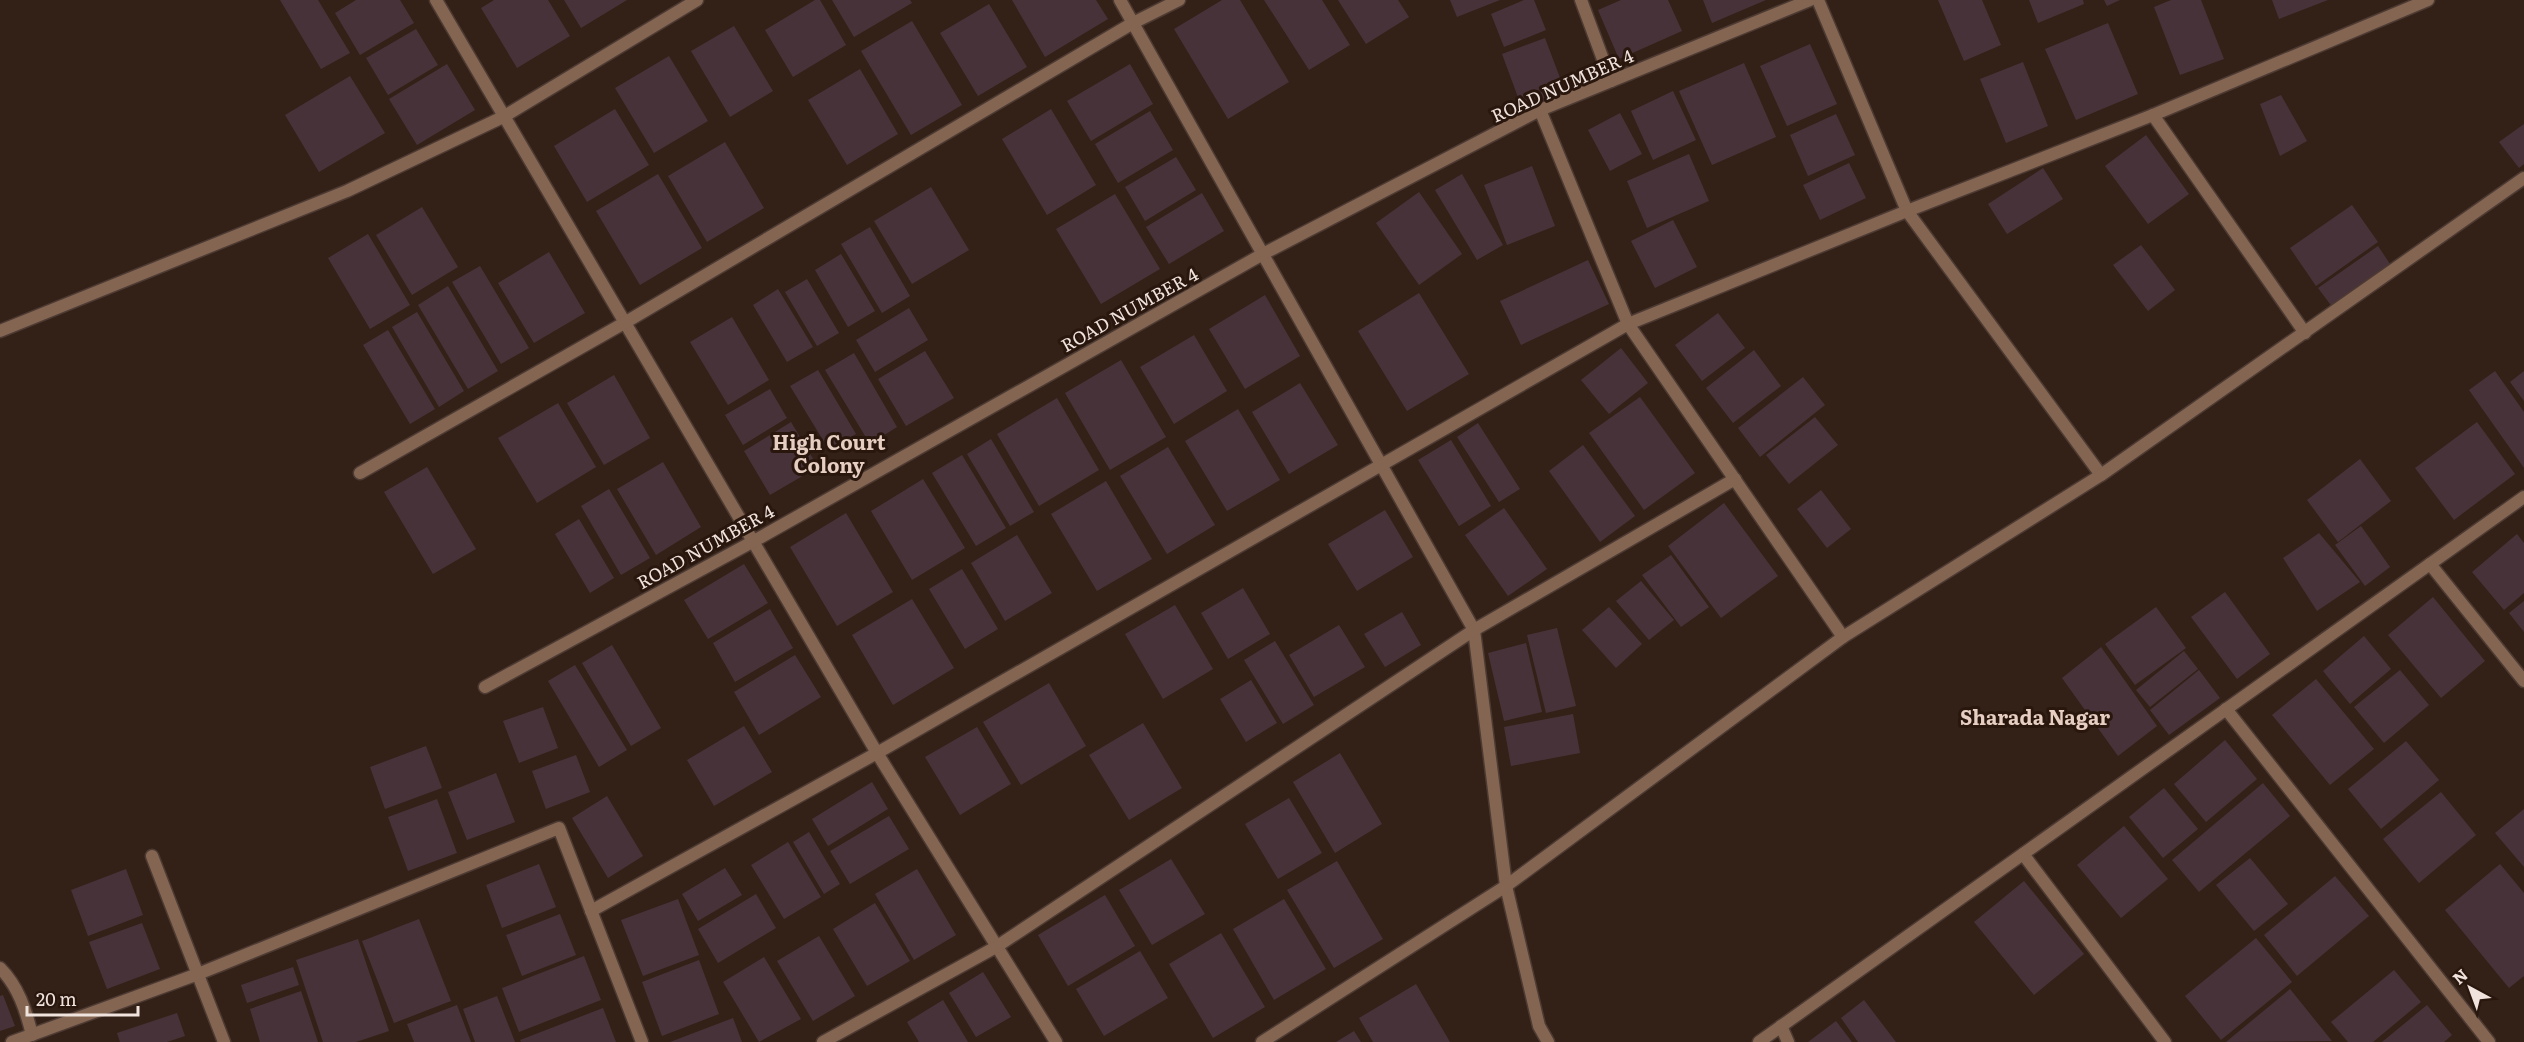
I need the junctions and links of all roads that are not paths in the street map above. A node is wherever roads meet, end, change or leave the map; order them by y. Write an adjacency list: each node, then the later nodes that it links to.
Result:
1 (436, 0): 13 (street)
2 (697, 0): 13 (street)
3 (1120, 0): 9 (street)
4 (1179, 0): 9 (street)
5 (1581, 0): 10 (street)
6 (1810, 0): 10 (street, ROAD NUMBER 4)
7 (1818, 0): 15 (street)
8 (2428, 0): 12 (street)
9 (1133, 23): 16 (street); 17 (street)
10 (1611, 81): 11 (street, ROAD NUMBER 4)
11 (1540, 110): 16 (street, ROAD NUMBER 4); 18 (street)
12 (2152, 115): 15 (street); 20 (street)
13 (503, 117): 17 (street); 19 (street)
14 (2524, 178): 20 (street)
15 (1907, 211): 18 (street); 23 (street)
16 (1263, 254): 21 (street); 26 (street, ROAD NUMBER 4)
17 (626, 322): 22 (street); 26 (street)
18 (1628, 324): 21 (street); 24 (street)
19 (0, 331)
20 (2305, 333): 23 (street)
21 (1382, 465): 28 (street); 33 (street)
22 (360, 473)
23 (2101, 475): 29 (street)
24 (1735, 479): 28 (street); 29 (street)
25 (2524, 497): 27 (street)
26 (754, 541): 31 (street, ROAD NUMBER 4); 33 (street)
27 (2430, 564): 30 (street); 32 (street)
28 (1474, 630): 36 (street); 38 (street)
29 (1843, 637): 36 (street)
30 (2524, 681)
31 (484, 687)
32 (2226, 709): 34 (street); 53 (street)
33 (877, 753): 37 (street); 38 (street)
34 (2023, 854): 41 (street); 52 (street)
35 (152, 856): 40 (street)
36 (1506, 886): 48 (street); 49 (street)
37 (591, 911): 40 (street); 45 (street)
38 (996, 946): 46 (street); 47 (street)
39 (0, 968): 42 (street)
40 (198, 974): 42 (street); 44 (street)
41 (1781, 1026): 50 (street); 51 (street)
42 (32, 1035): 43 (street)
43 (12, 1042)
44 (224, 1042)
45 (642, 1042)
46 (823, 1042)
47 (1056, 1042)
48 (1262, 1042)
49 (1548, 1042)
50 (1759, 1042)
51 (1788, 1042)
52 (2165, 1042)
53 (2489, 1042)

